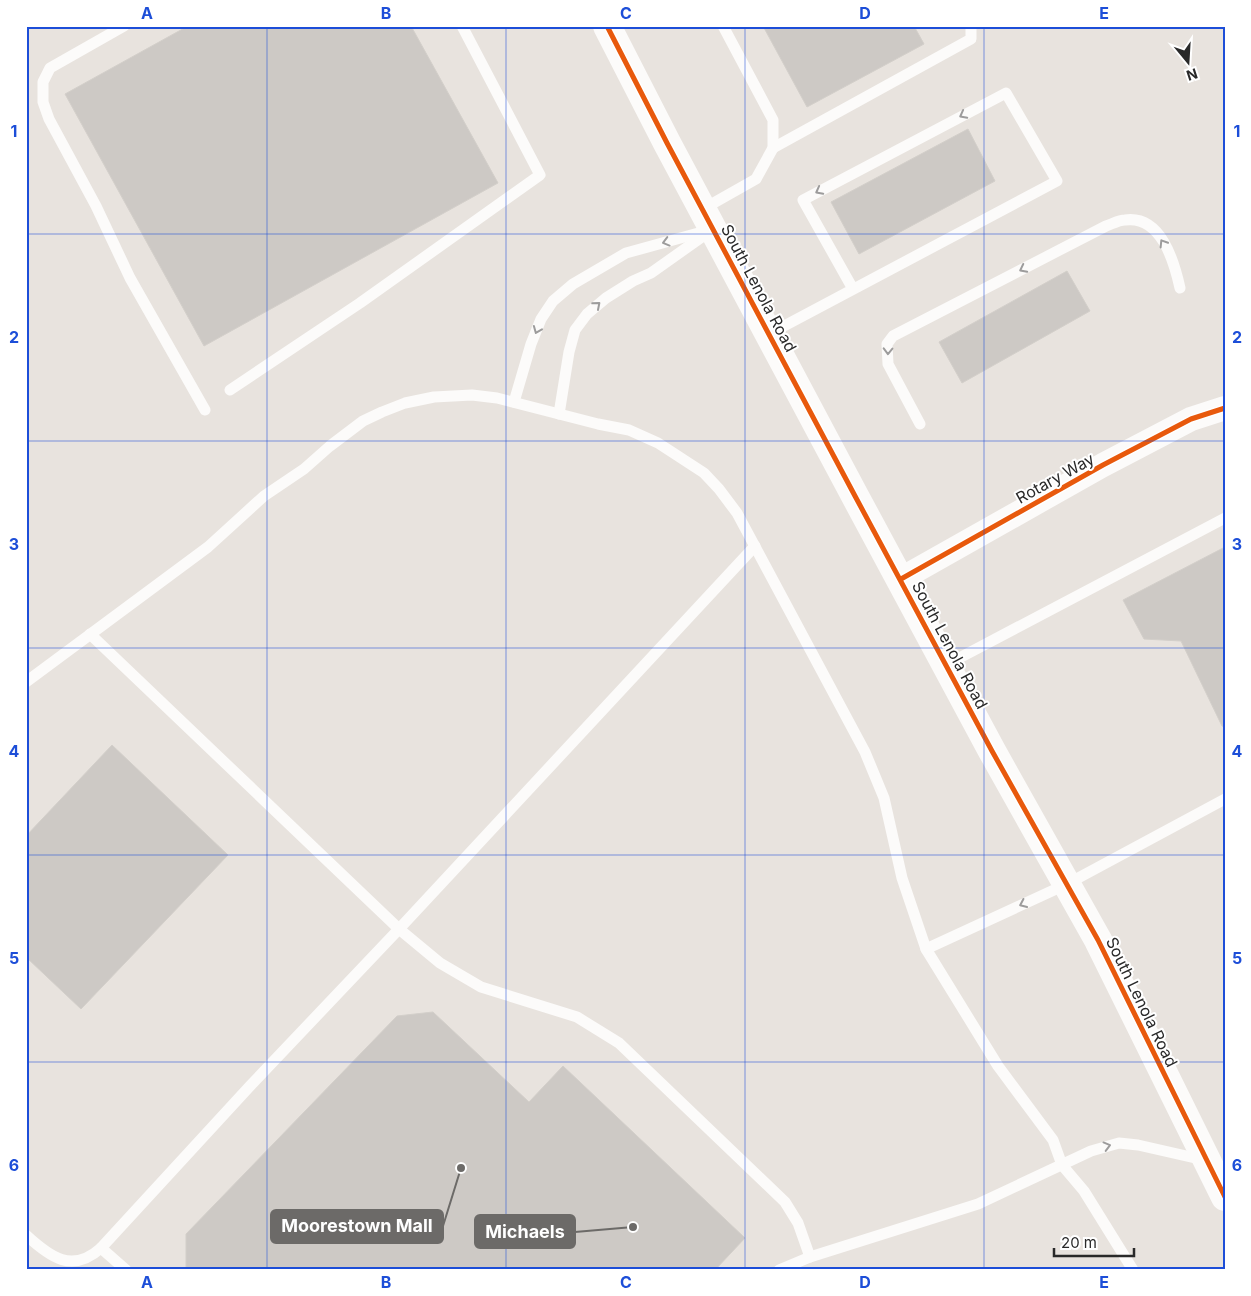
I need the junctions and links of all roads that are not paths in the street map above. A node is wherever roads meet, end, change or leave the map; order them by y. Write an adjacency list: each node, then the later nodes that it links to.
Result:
1 (124, 26): 14 (lane)
2 (462, 26): 11 (lane)
3 (607, 26): 7 (street, South Lenola Road)
4 (723, 26): 6 (lane)
5 (971, 26): 6 (lane)
6 (773, 148): 7 (lane)
7 (708, 219): 10 (street, South Lenola Road); 12 (lane, one-way to 12); 15 (lane, one-way to 7)
8 (1180, 288): 16 (lane, one-way to 16)
9 (853, 289): 9 (lane, one-way to 9); 10 (lane)
10 (769, 334): 19 (street, South Lenola Road)
11 (230, 390)
12 (514, 402): 15 (lane); 20 (lane)
13 (1225, 408): 19 (street, Rotary Way)
14 (205, 410)
15 (559, 414): 18 (lane)
16 (920, 424)
17 (1225, 518): 21 (lane)
18 (755, 546): 25 (lane); 26 (lane)
19 (901, 579): 21 (street, South Lenola Road)
20 (90, 634): 22 (lane); 25 (lane)
21 (946, 665): 24 (street, South Lenola Road)
22 (26, 682)
23 (1225, 799): 24 (lane)
24 (1067, 884): 26 (lane, one-way to 26); 27 (street, South Lenola Road)
25 (399, 929): 31 (lane); 32 (lane)
26 (926, 949): 28 (lane)
27 (1206, 1161): 28 (lane, one-way to 27); 29 (street, South Lenola Road)
28 (1062, 1165): 32 (lane); 35 (lane)
29 (1225, 1197)
30 (26, 1235): 31 (lane)
31 (101, 1248): 33 (lane)
32 (810, 1256): 34 (lane)
33 (126, 1270)
34 (779, 1270)
35 (1133, 1270)

